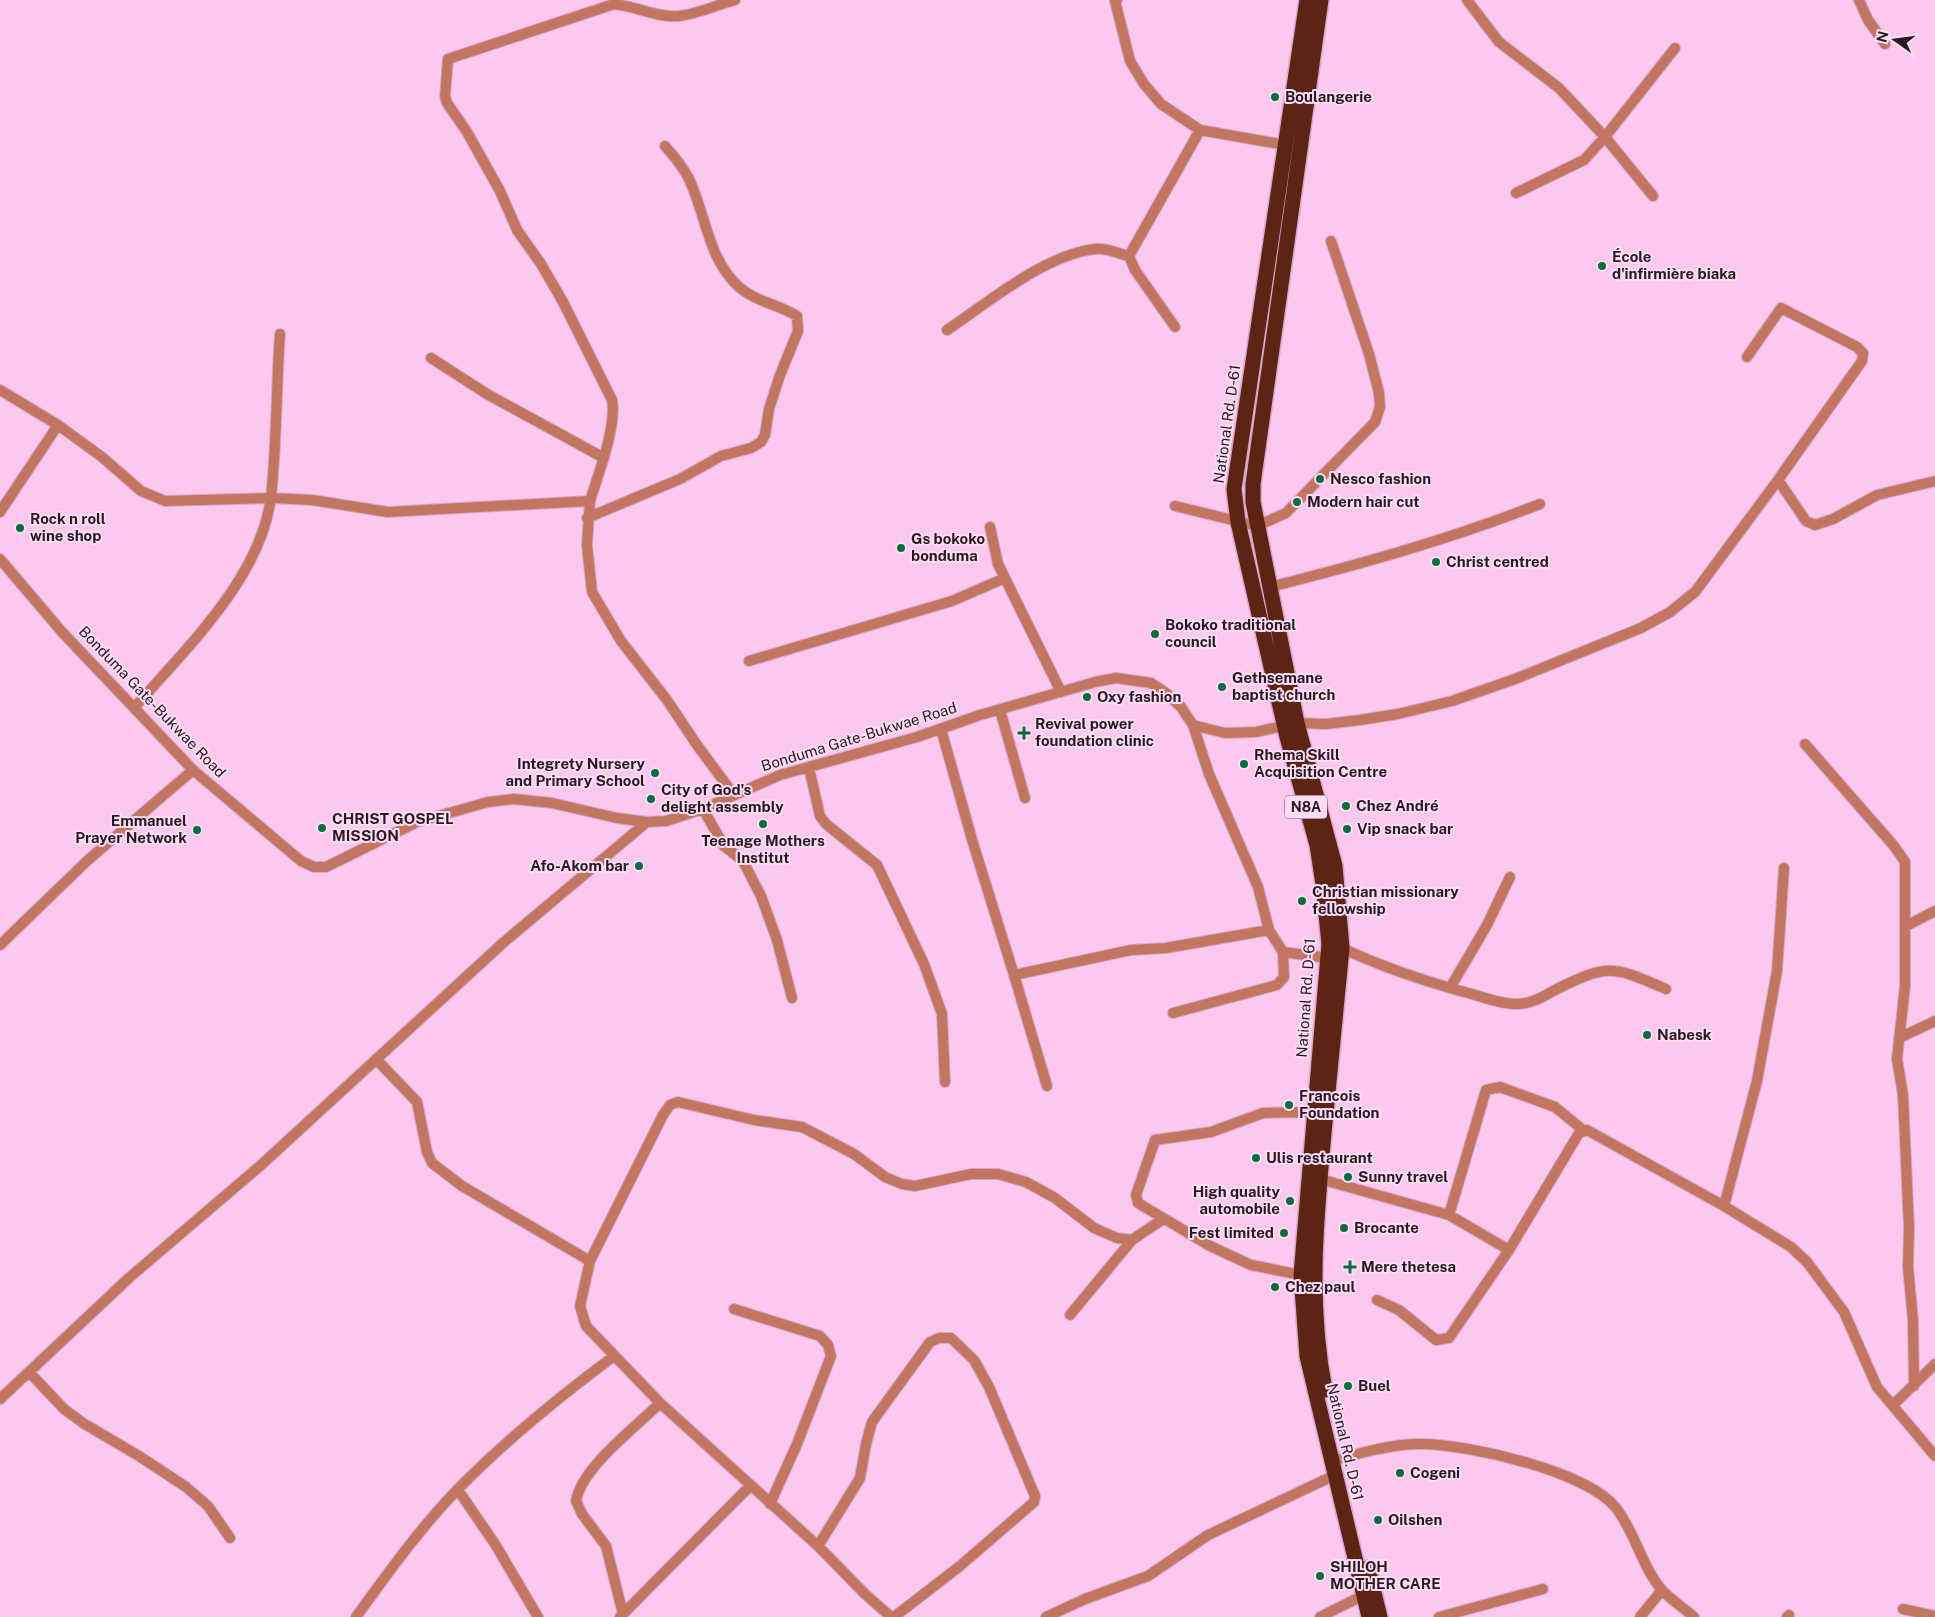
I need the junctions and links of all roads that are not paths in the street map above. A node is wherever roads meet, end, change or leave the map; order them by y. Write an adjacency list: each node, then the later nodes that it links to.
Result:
1 (735, 0): 7 (street)
2 (1117, 0): 10 (street)
3 (1307, 0): 12 (highway, National Rd. D-61 / N8A)
4 (1321, 0): 35 (highway, National Rd. D-61 / N8A)
5 (1467, 0): 11 (street)
6 (1859, 0): 8 (street)
7 (614, 2): 25 (street)
8 (1885, 44)
9 (1675, 48): 11 (street)
10 (1200, 130): 12 (street); 17 (street)
11 (1605, 137): 14 (street); 15 (street)
12 (1286, 145): 34 (highway, National Rd. D-61 / N8A)
13 (665, 146): 33 (street)
14 (1516, 193)
15 (1653, 196)
16 (1331, 241): 35 (street)
17 (1129, 256): 18 (street); 19 (street)
18 (1175, 327)
19 (947, 330)
20 (280, 334): 28 (street)
21 (1747, 357): 26 (street)
22 (431, 358): 25 (street)
23 (0, 390): 24 (street)
24 (58, 425): 28 (street); 32 (street)
25 (604, 458): 29 (street)
26 (1778, 480): 27 (street); 44 (street)
27 (1935, 481)
28 (271, 498): 29 (street); 42 (street)
29 (590, 501): 33 (street)
30 (1540, 504): 39 (street)
31 (1175, 506): 34 (street)
32 (0, 512)
33 (587, 518): 50 (street)
34 (1238, 522): 35 (street); 44 (highway, National Rd. D-61 / N8A)
35 (1257, 526): 39 (highway, National Rd. D-61 / N8A)
36 (990, 527): 38 (street)
37 (0, 559): 42 (street, Bonduma Gate-Bukwae Road)
38 (1005, 578): 40 (street); 41 (street)
39 (1270, 588): 44 (highway, National Rd. D-61 / N8A)
40 (749, 661)
41 (1061, 692): 43 (street, Bonduma Gate-Bukwae Road); 45 (street, Bonduma Gate-Bukwae Road)
42 (136, 707): 49 (street, Bonduma Gate-Bukwae Road)
43 (1000, 710): 46 (street, Bonduma Gate-Bukwae Road); 51 (street)
44 (1291, 724): 45 (street); 60 (highway, National Rd. D-61 / N8A); 62 (highway, National Rd. D-61 / N8A)
45 (1193, 725): 58 (street, Bonduma Gate-Bukwae Road)
46 (942, 728): 48 (street, Bonduma Gate-Bukwae Road); 63 (street)
47 (1804, 744): 57 (street)
48 (809, 768): 50 (street, Bonduma Gate-Bukwae Road); 71 (street)
49 (194, 770): 53 (street, Bonduma Gate-Bukwae Road); 59 (street)
50 (734, 794): 52 (street, Bonduma Gate-Bukwae Road)
51 (1025, 798)
52 (704, 810): 53 (street, Bonduma Gate-Bukwae Road); 66 (street)
53 (647, 822): 70 (street)
54 (1784, 868): 76 (street)
55 (1510, 878): 64 (street)
56 (1935, 910): 57 (street)
57 (1906, 926): 69 (street)
58 (1269, 930): 61 (street, Bonduma Gate-Bukwae Road); 63 (street)
59 (0, 945)
60 (1342, 948): 64 (street); 75 (highway, National Rd. D-61 / N8A)
61 (1282, 952): 62 (street); 67 (street)
62 (1328, 958): 73 (highway, National Rd. D-61 / N8A)
63 (1014, 975): 72 (street)
64 (1450, 988): 65 (street)
65 (1666, 989)
66 (792, 998)
67 (1173, 1013)
68 (1935, 1021): 69 (street)
69 (1899, 1038): 89 (street)
70 (376, 1059): 81 (street); 88 (street)
71 (945, 1082)
72 (1047, 1086)
73 (1314, 1112): 78 (street); 82 (highway, National Rd. D-61 / N8A)
74 (1583, 1130): 76 (street); 77 (street); 80 (street)
75 (1320, 1179): 77 (street); 94 (highway, National Rd. D-61 / N8A)
76 (1724, 1206): 92 (street)
77 (1449, 1215): 80 (street)
78 (1163, 1219): 79 (street); 82 (street)
79 (1132, 1240): 81 (street); 85 (street)
80 (1509, 1250): 83 (street)
81 (590, 1261): 86 (street)
82 (1301, 1275): 94 (highway, National Rd. D-61 / N8A)
83 (1377, 1300)
84 (734, 1309): 97 (street)
85 (1070, 1315)
86 (614, 1356): 91 (street); 96 (street)
87 (1935, 1364): 89 (street)
88 (30, 1372): 90 (street); 98 (street)
89 (1914, 1386): 92 (street)
90 (0, 1399)
91 (660, 1403): 95 (street); 104 (street)
92 (1893, 1405): 93 (street)
93 (1935, 1456)
94 (1336, 1465): 101 (street); 102 (highway, National Rd. D-61 / N8A); 109 (street); 112 (highway, National Rd. D-61 / N8A)
95 (750, 1486): 97 (street); 104 (street)
96 (458, 1490): 106 (street); 107 (street)
97 (770, 1504): 99 (street)
98 (230, 1538)
99 (818, 1546): 108 (street); 108 (street)
100 (1543, 1589): 113 (street)
101 (1662, 1590): 114 (street); 115 (street)
102 (1364, 1595): 110 (street); 111 (highway, National Rd. D-61 / N8A)
103 (1903, 1609): 105 (street)
104 (621, 1616)
105 (1935, 1616)
106 (356, 1617)
107 (538, 1617)
108 (892, 1617)
109 (1046, 1617)
110 (1320, 1617)
111 (1369, 1617)
112 (1380, 1617)
113 (1439, 1617)
114 (1640, 1617)
115 (1694, 1617)

